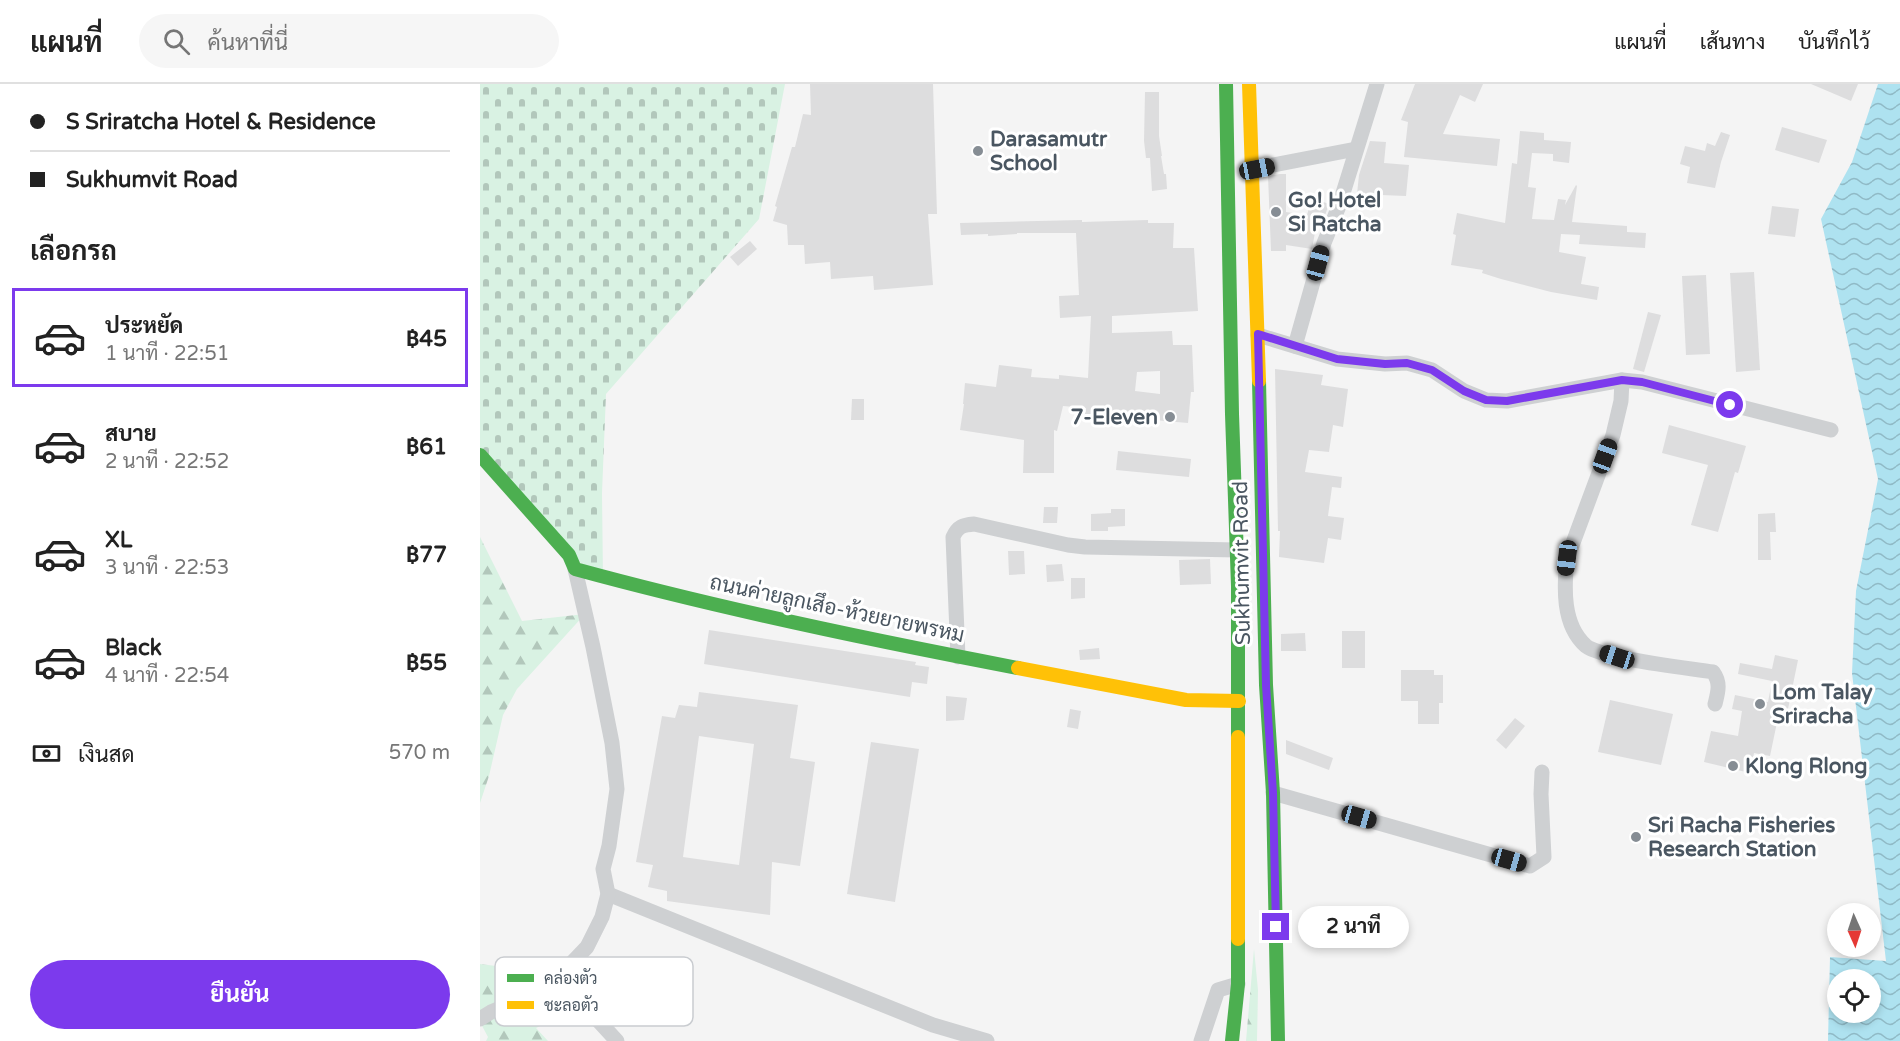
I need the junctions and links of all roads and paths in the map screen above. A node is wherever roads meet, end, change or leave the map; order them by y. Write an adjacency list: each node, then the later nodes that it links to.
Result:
1 (1226, 84): 11 (main road, Sukhumvit Road)
2 (1249, 84): 5 (main road, Sukhumvit Road)
3 (1377, 84): 4 (street)
4 (1356, 149): 5 (street); 7 (street)
5 (1253, 169): 6 (main road, Sukhumvit Road)
6 (1258, 334): 7 (street); 17 (main road, Sukhumvit Road)
7 (1295, 346): 8 (street)
8 (1622, 380): 9 (street); 15 (street)
9 (1831, 430)
10 (480, 455): 12 (main road)
11 (1237, 550): 13 (street); 14 (main road, Sukhumvit Road)
12 (575, 568): 13 (main road, ถนนค่ายลูกเสึอ-ห้วยยายพรหม); 18 (street)
13 (958, 657): 14 (main road, ถนนค่ายลูกเสึอ-ห้วยยายพรหม)
14 (1239, 701): 20 (main road, Sukhumvit Road)
15 (1715, 704)
16 (1542, 772): 17 (street)
17 (1273, 793): 28 (main road, Sukhumvit Road)
18 (608, 894): 19 (street); 25 (street)
19 (579, 957)
20 (1238, 984): 26 (street); 27 (main road, Sukhumvit Road)
21 (495, 1011): 22 (street)
22 (480, 1019)
23 (602, 1026): 24 (street)
24 (616, 1041)
25 (987, 1041)
26 (1201, 1041)
27 (1232, 1041)
28 (1278, 1041)

